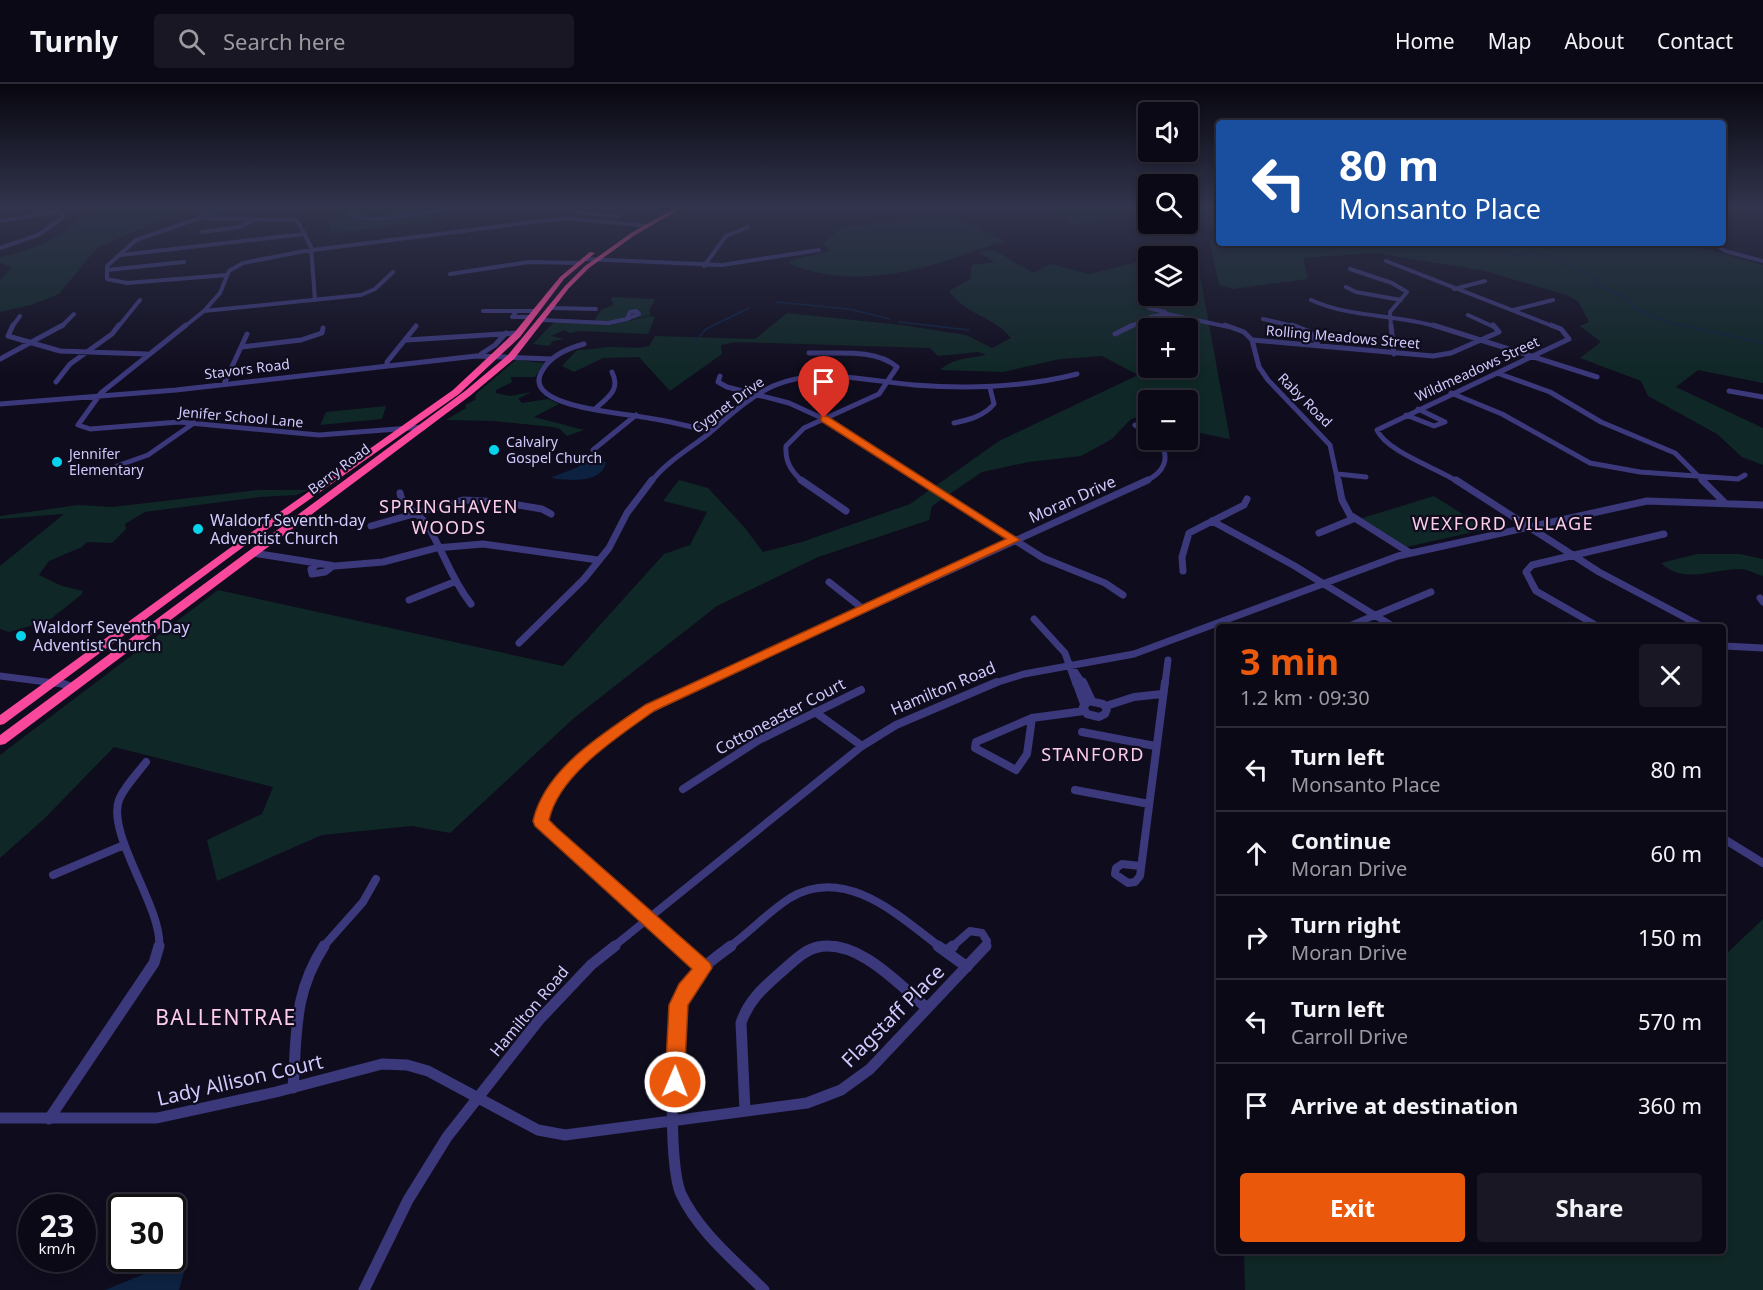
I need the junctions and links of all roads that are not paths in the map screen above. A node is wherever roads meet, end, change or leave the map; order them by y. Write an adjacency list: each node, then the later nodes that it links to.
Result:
1 (110, 263): 14 (street)
2 (172, 263): 14 (street)
3 (243, 263): 17 (street)
4 (312, 263): 22 (street)
5 (519, 263): 16 (street)
6 (583, 263): 33 (highway, Berry Road)
7 (586, 263): 26 (highway, Berry Road)
8 (664, 263): 12 (street)
9 (705, 263): 12 (street)
10 (744, 263): 12 (street)
11 (1392, 263): 20 (street, Wildmeadows Street)
12 (704, 266)
13 (1350, 269): 24 (street)
14 (107, 270): 17 (street)
15 (393, 272): 22 (street)
16 (450, 274)
17 (227, 275): 29 (street)
18 (1485, 281): 20 (street)
19 (1346, 287): 24 (street)
20 (1454, 289): 30 (street, Wildmeadows Street)
21 (140, 300): 55 (street)
22 (315, 300): 29 (street)
23 (1311, 300): 37 (street)
24 (1401, 300): 37 (street)
25 (1553, 300): 30 (street)
26 (551, 308): 28 (street); 40 (highway, Berry Road)
27 (1149, 308): 34 (street)
28 (596, 309)
29 (204, 310): 56 (street)
30 (1512, 310): 61 (street, Wildmeadows Street)
31 (483, 311): 33 (street)
32 (74, 314): 50 (street)
33 (534, 314): 44 (highway, Berry Road)
34 (1175, 315): 46 (street); 48 (street)
35 (1468, 315): 49 (street, Rolling Meadows Street)
36 (20, 316): 50 (street)
37 (1390, 316): 49 (street); 58 (street)
38 (627, 319): 40 (street)
39 (1263, 319): 52 (street)
40 (543, 320): 60 (highway, Berry Road)
41 (416, 326): 47 (street)
42 (323, 328): 53 (street)
43 (506, 333): 44 (street); 47 (street); 59 (street)
44 (518, 333): 57 (highway, Berry Road)
45 (247, 334): 53 (street)
46 (1115, 334)
47 (407, 340): 64 (street)
48 (1252, 340): 52 (street, Rolling Meadows Street); 95 (street, Raby Road)
49 (1479, 341): 58 (street, Rolling Meadows Street); 61 (street)
50 (30, 343): 55 (street); 62 (street)
51 (584, 344): 63 (street)
52 (1319, 346): 58 (street, Rolling Meadows Street)
53 (242, 347): 72 (street)
54 (809, 353): 71 (street)
55 (84, 354): 56 (street); 70 (street)
56 (147, 354): 77 (street)
57 (496, 354): 59 (street, Stavors Road); 60 (street, Stavors Road); 89 (highway, Berry Road)
58 (1394, 354)
59 (480, 356): 64 (street, Stavors Road)
60 (511, 357): 63 (street, Stavors Road); 90 (highway, Berry Road)
61 (1531, 357): 66 (street, Wildmeadows Street); 69 (street)
62 (0, 359)
63 (551, 359): 80 (street)
64 (387, 366): 72 (street, Stavors Road)
65 (612, 372): 80 (street)
66 (1497, 373): 75 (street, Wildmeadows Street); 97 (street)
67 (1077, 374): 73 (street, Cygnet Drive)
68 (720, 376): 76 (street)
69 (1597, 377)
70 (56, 382)
71 (888, 383): 73 (street, Cygnet Drive); 76 (street, Cygnet Drive); 84 (street)
72 (224, 384): 77 (street, Stavors Road)
73 (990, 388): 86 (street)
74 (1729, 391): 78 (street)
75 (1451, 393): 81 (street, Wildmeadows Street); 97 (street)
76 (760, 394): 84 (street); 91 (street, Cygnet Drive)
77 (100, 396): 79 (street, Stavors Road); 85 (street, Jenifer School Lane)
78 (1763, 397)
79 (0, 404)
80 (595, 409): 83 (street)
81 (1418, 409): 82 (street, Wildmeadows Street); 82 (street)
82 (1406, 415): 109 (street, Wildmeadows Street)
83 (636, 416): 91 (street); 92 (street)
84 (824, 418): 103 (street); 112 (street)
85 (194, 423): 89 (street, Jenifer School Lane); 94 (street)
86 (954, 423)
87 (1135, 425): 88 (street)
88 (1138, 427)
89 (405, 428): 90 (street, Jenifer School Lane); 142 (highway, Berry Road)
90 (423, 428): 114 (highway, Berry Road)
91 (710, 431): 117 (street, Cygnet Drive)
92 (593, 450)
93 (1165, 450): 112 (street, Moran Drive)
94 (117, 466)
95 (1338, 474): 98 (street); 106 (street, Raby Road)
96 (1745, 475): 97 (street)
97 (1698, 476): 101 (street)
98 (1366, 477)
99 (400, 493): 104 (street)
100 (1246, 500): 107 (street)
101 (1725, 503): 102 (street, Hamilton Road); 109 (street, Hamilton Road)
102 (1763, 505)
103 (846, 511)
104 (417, 513): 105 (street); 108 (street); 113 (street)
105 (551, 514)
106 (1353, 519): 110 (street); 115 (street)
107 (1212, 521): 118 (street); 121 (street)
108 (371, 526)
109 (1529, 526): 115 (street, Hamilton Road); 116 (street)
110 (1319, 533)
111 (1664, 534): 116 (street)
112 (1015, 540): 123 (street); 126 (street, Moran Drive)
113 (436, 548): 114 (street); 117 (street); 119 (street)
114 (254, 553): 143 (highway, Berry Road)
115 (1410, 553): 121 (street, Hamilton Road)
116 (1572, 554): 134 (street); 135 (street)
117 (598, 560): 136 (street, Cygnet Drive)
118 (1183, 572)
119 (454, 582): 124 (street); 125 (street)
120 (829, 582): 126 (street)
121 (1324, 584): 127 (street); 130 (street, Hamilton Road)
122 (1431, 592): 127 (street)
123 (1123, 595)
124 (409, 600)
125 (471, 604)
126 (862, 608): 165 (street, Moran Drive)
127 (1373, 616): 131 (street); 132 (street); 133 (street)
128 (1034, 620): 140 (street)
129 (1216, 624): 140 (street, Hamilton Road)
130 (1217, 624)
131 (1354, 624)
132 (1380, 624)
133 (1388, 624)
134 (1594, 624)
135 (1698, 624)
136 (519, 644)
137 (1726, 646): 138 (street)
138 (1763, 648)
139 (1168, 660): 145 (street)
140 (1071, 666): 146 (street); 153 (street, Hamilton Road)
141 (0, 676): 142 (street)
142 (55, 681): 143 (street); 150 (highway, Berry Road)
143 (72, 687): 152 (highway, Berry Road)
144 (861, 690): 148 (street, Cottoneaster Court)
145 (1162, 694): 147 (street); 154 (street)
146 (1087, 705): 147 (street); 147 (street); 149 (street)
147 (1106, 706)
148 (815, 712): 153 (street); 156 (street, Cottoneaster Court)
149 (1032, 718): 149 (street)
150 (0, 721)
151 (1082, 732): 154 (street)
152 (0, 741)
153 (862, 746): 165 (street, Hamilton Road)
154 (1155, 746): 158 (street)
155 (146, 762): 160 (street)
156 (683, 789)
157 (1075, 790): 158 (street)
158 (1149, 804): 162 (street)
159 (1726, 840): 161 (street)
160 (124, 845): 163 (street); 174 (street)
161 (1763, 862)
162 (1140, 866)
163 (53, 875)
164 (376, 879): 170 (street)
165 (647, 919): 168 (street, Moran Drive); 171 (street, Hamilton Road)
166 (946, 952): 167 (street); 167 (street, Flagstaff Place); 168 (street)
167 (967, 967): 169 (street, Flagstaff Place)
168 (703, 968): 175 (street)
169 (927, 1008): 172 (street, Flagstaff Place); 172 (street)
170 (293, 1088): 171 (street, Lady Allison Court); 174 (street, Lady Allison Court)
171 (479, 1097): 175 (street, Flagstaff Place); 176 (street, Hamilton Road)
172 (745, 1111): 175 (street, Flagstaff Place)
173 (0, 1118): 174 (street, Lady Allison Court)
174 (49, 1119)
175 (675, 1121): 177 (street)
176 (364, 1290)
177 (764, 1290)

